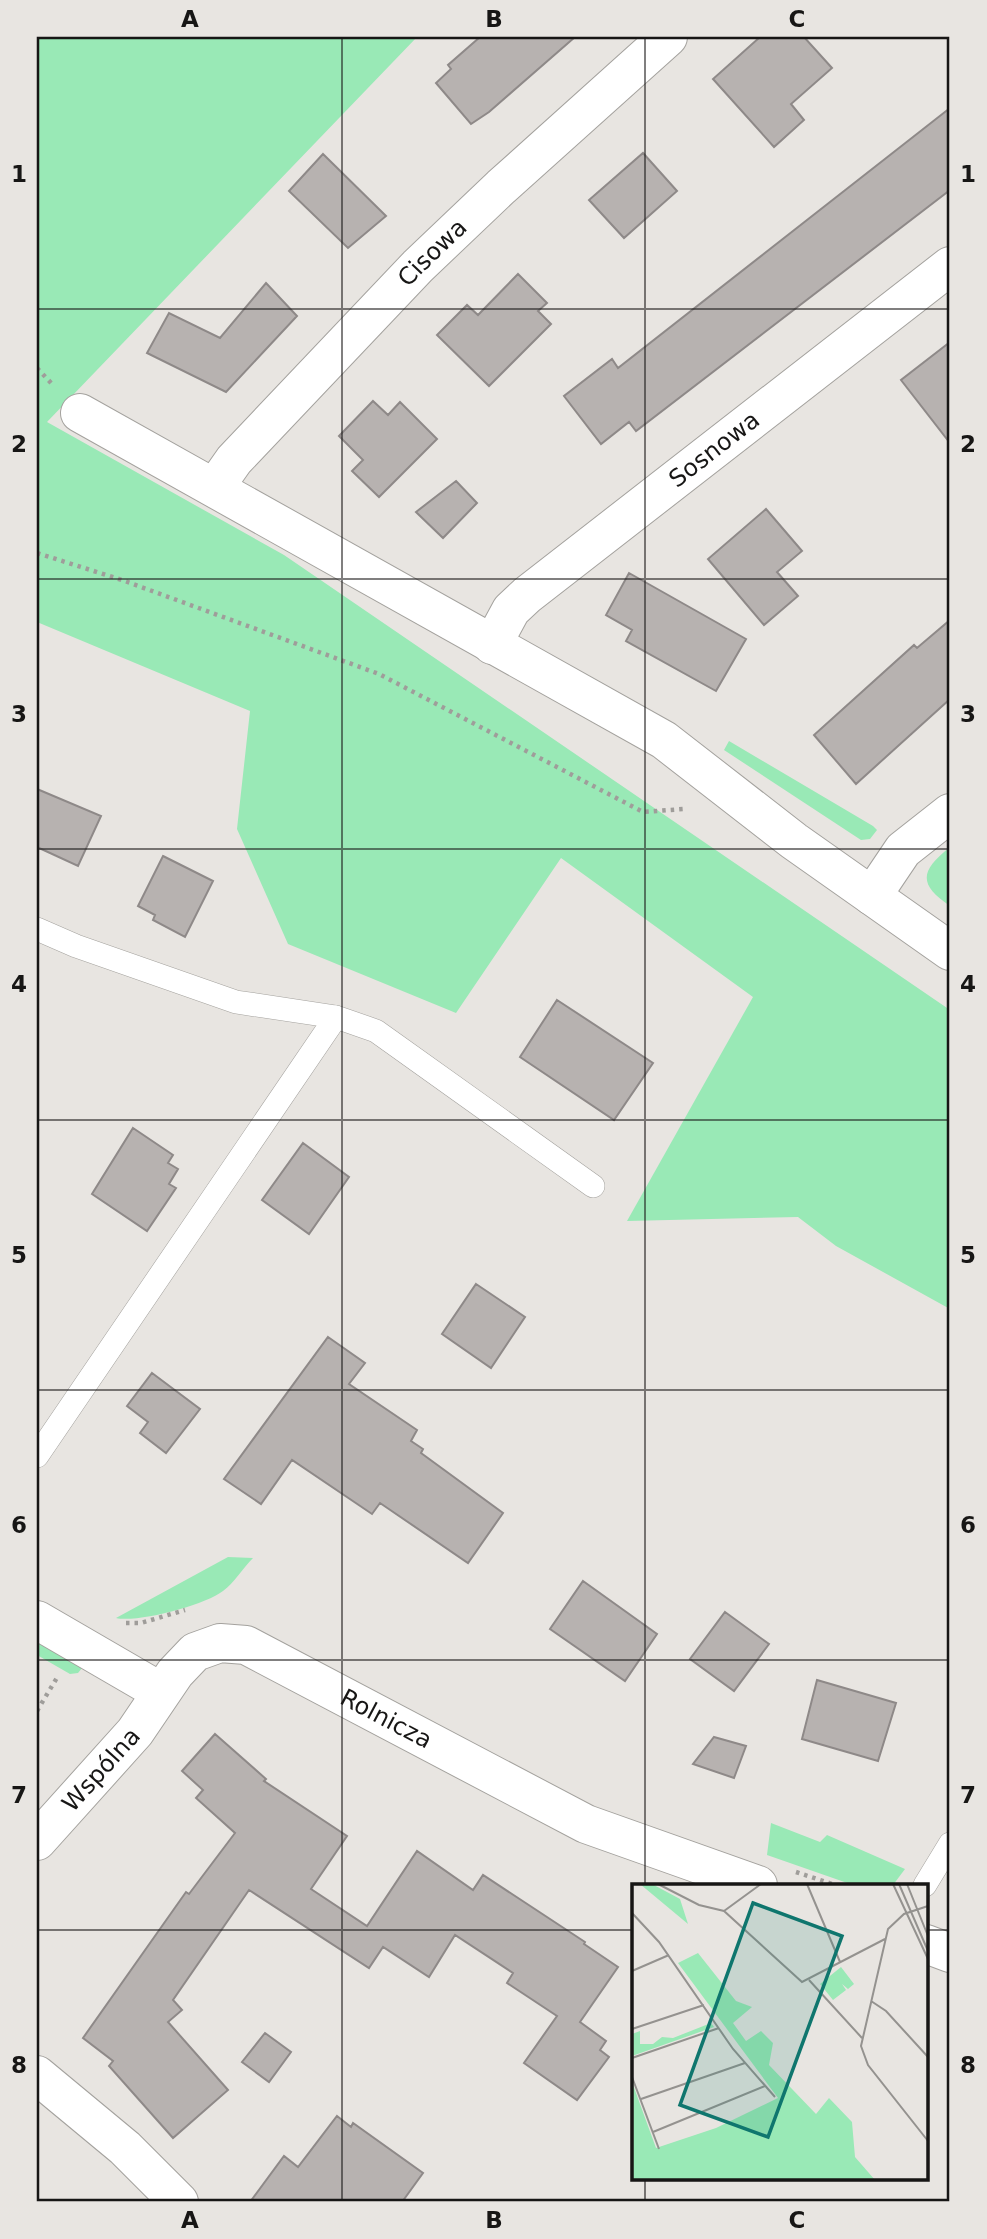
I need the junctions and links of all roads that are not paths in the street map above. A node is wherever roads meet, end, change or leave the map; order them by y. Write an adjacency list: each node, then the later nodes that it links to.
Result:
1 (668, 37): 4 (street, Cisowa)
2 (950, 266): 5 (street, Sosnowa)
3 (80, 413): 4 (street)
4 (215, 487): 5 (street)
5 (492, 645): 7 (street)
6 (950, 813): 7 (street)
7 (872, 896): 9 (street)
8 (37, 929): 10 (lane)
9 (950, 951)
10 (336, 1017): 11 (lane); 12 (lane)
11 (593, 1186)
12 (37, 1456)
13 (37, 1620): 14 (street)
14 (161, 1692): 15 (street, Wspólna); 17 (street, Rolnicza)
15 (37, 1841)
16 (950, 1844): 18 (lane)
17 (755, 1884)
18 (926, 1884)
19 (37, 2075): 20 (street)
20 (179, 2202)

